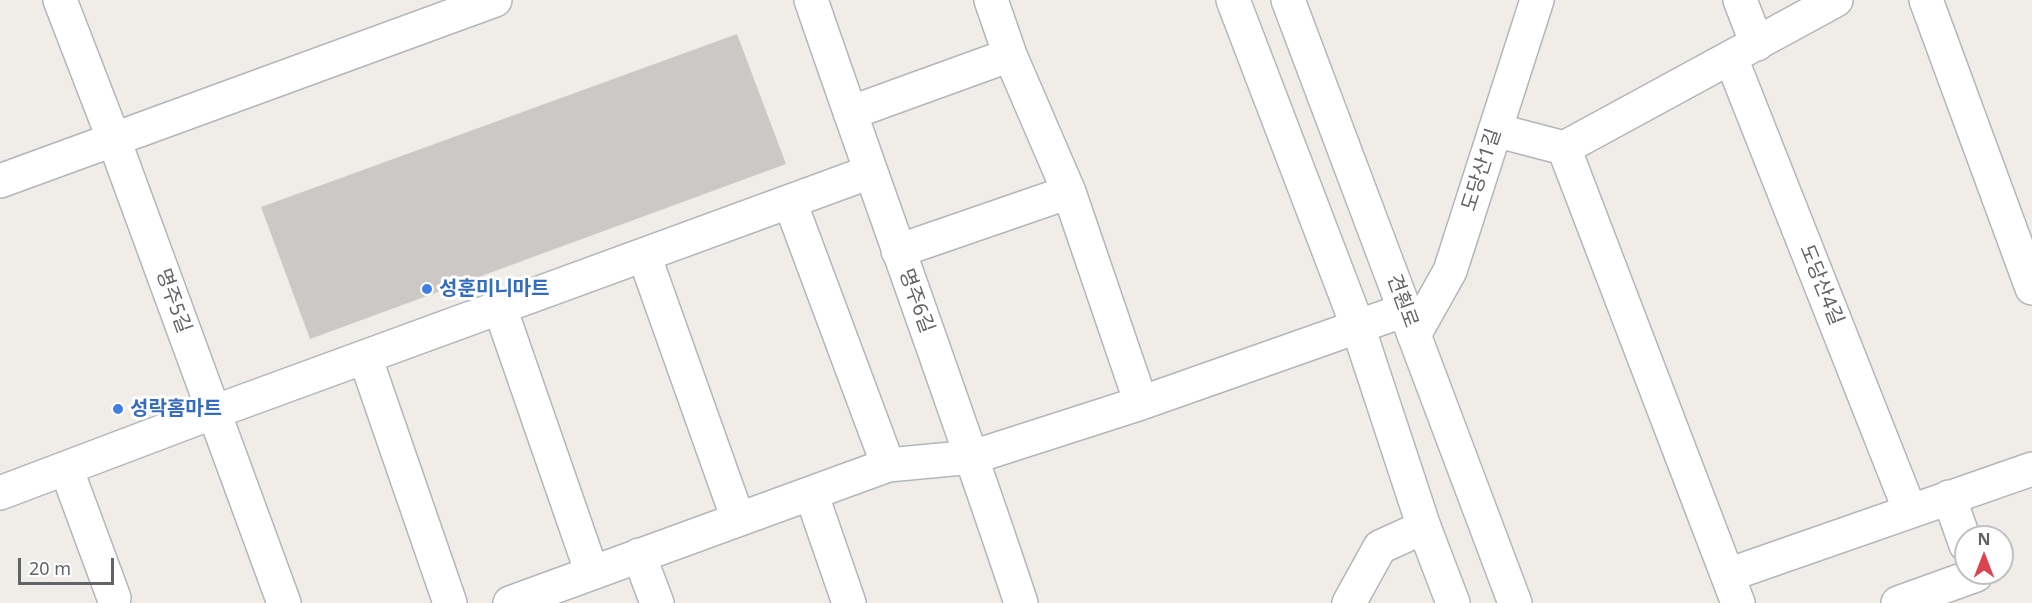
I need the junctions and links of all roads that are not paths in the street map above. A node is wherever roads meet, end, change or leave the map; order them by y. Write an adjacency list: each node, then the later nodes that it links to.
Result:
1 (60, 0): 15 (street, 명주5길)
2 (495, 0): 15 (street)
3 (811, 0): 13 (street, 명주6길)
4 (991, 0): 12 (street)
5 (1233, 0): 26 (street)
6 (1288, 0): 25 (street, 견훤로)
7 (1537, 0): 14 (street, 도당산1길)
8 (1740, 0): 11 (street, 도당산4길)
9 (1836, 0): 11 (street)
10 (1926, 0): 23 (street)
11 (1744, 51): 16 (street); 37 (street, 도당산4길)
12 (1010, 55): 13 (street); 19 (street)
13 (850, 112): 17 (street, 명주6길)
14 (1495, 130): 16 (street); 25 (street, 도당산1길)
15 (114, 140): 18 (street); 29 (street, 명주5길)
16 (1564, 148): 44 (street)
17 (870, 172): 20 (street); 21 (street, 명주6길)
18 (0, 181)
19 (1069, 192): 21 (street); 28 (street)
20 (790, 202): 22 (street); 31 (street)
21 (897, 251): 30 (street, 명주6길)
22 (644, 255): 24 (street); 38 (street)
23 (2032, 288)
24 (500, 308): 27 (street); 42 (street)
25 (1410, 322): 26 (street); 54 (street, 견훤로)
26 (1358, 327): 28 (street); 40 (street)
27 (365, 357): 29 (street); 47 (street)
28 (1141, 403): 30 (street)
29 (214, 412): 32 (street); 46 (street, 명주5길)
30 (973, 457): 31 (street); 51 (street, 명주6길)
31 (888, 465): 35 (street)
32 (66, 468): 34 (street); 45 (street)
33 (2032, 469): 36 (street)
34 (0, 493)
35 (811, 493): 38 (street); 50 (street)
36 (1950, 498): 37 (street); 39 (street)
37 (1910, 511): 44 (street)
38 (738, 519): 41 (street)
39 (1959, 525)
40 (1424, 527): 52 (street); 53 (street)
41 (639, 555): 42 (street); 49 (street)
42 (592, 573): 48 (street)
43 (1954, 583): 55 (street)
44 (1733, 589)
45 (114, 598)
46 (284, 603)
47 (450, 603)
48 (510, 603)
49 (657, 603)
50 (849, 603)
51 (1021, 603)
52 (1349, 603)
53 (1453, 603)
54 (1515, 603)
55 (1898, 603)

